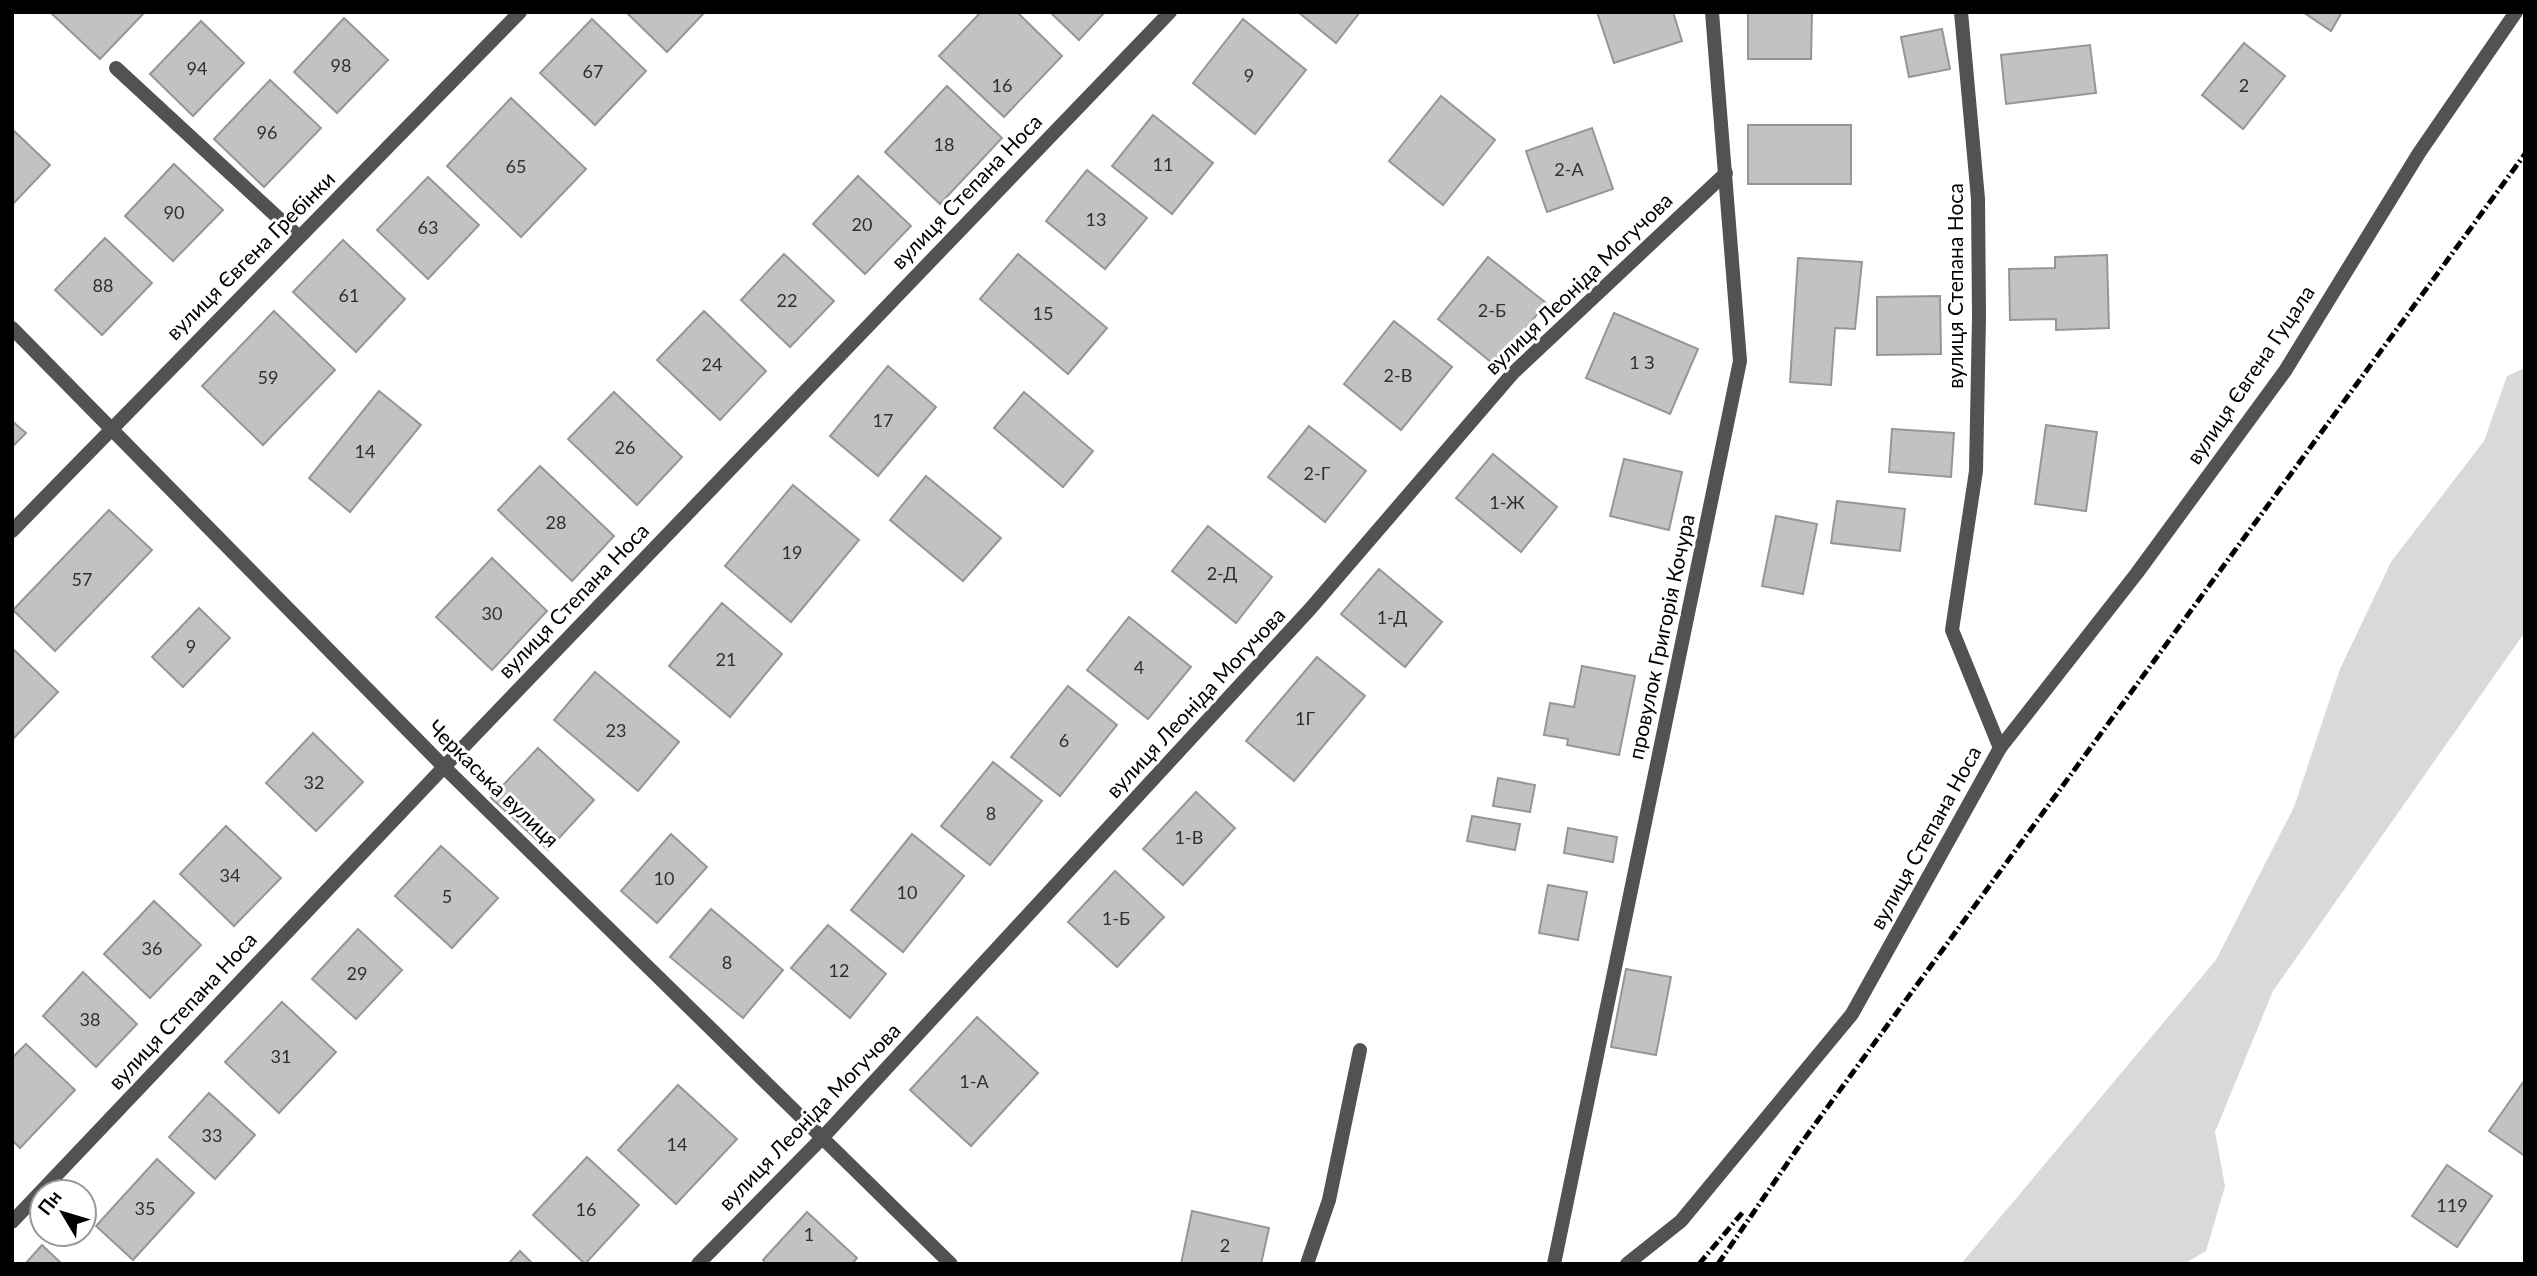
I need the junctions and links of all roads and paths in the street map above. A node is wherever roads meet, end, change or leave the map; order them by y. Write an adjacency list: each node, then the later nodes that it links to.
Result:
1 (520, 12): 8 (street, вулиця Євгена Гребінки)
2 (1170, 12): 13 (street, вулиця Степана Носа)
3 (1712, 12): 7 (street, провулок Григорія Кочура)
4 (1961, 12): 12 (street, вулиця Степана Носа)
5 (2516, 12): 12 (street, вулиця Євгена Гуцала)
6 (116, 68): 8 (street)
7 (1726, 173): 15 (street, вулиця Леоніда Могучова); 20 (street, провулок Григорія Кочура)
8 (299, 237): 10 (street, вулиця Євгена Гребінки)
9 (12, 328): 10 (street, Черкаська вулиця)
10 (110, 428): 11 (street, вулиця Євгена Гребінки); 13 (street, Черкаська вулиця)
11 (12, 531)
12 (2000, 748): 21 (street, вулиця Степана Носа)
13 (444, 766): 15 (street, Черкаська вулиця); 16 (street, вулиця Степана Носа)
14 (1360, 1051): 19 (street)
15 (824, 1136): 17 (street, вулиця Леоніда Могучова); 18 (street, Черкаська вулиця)
16 (12, 1222)
17 (698, 1264)
18 (951, 1264)
19 (1307, 1264)
20 (1554, 1264)
21 (1627, 1264)

